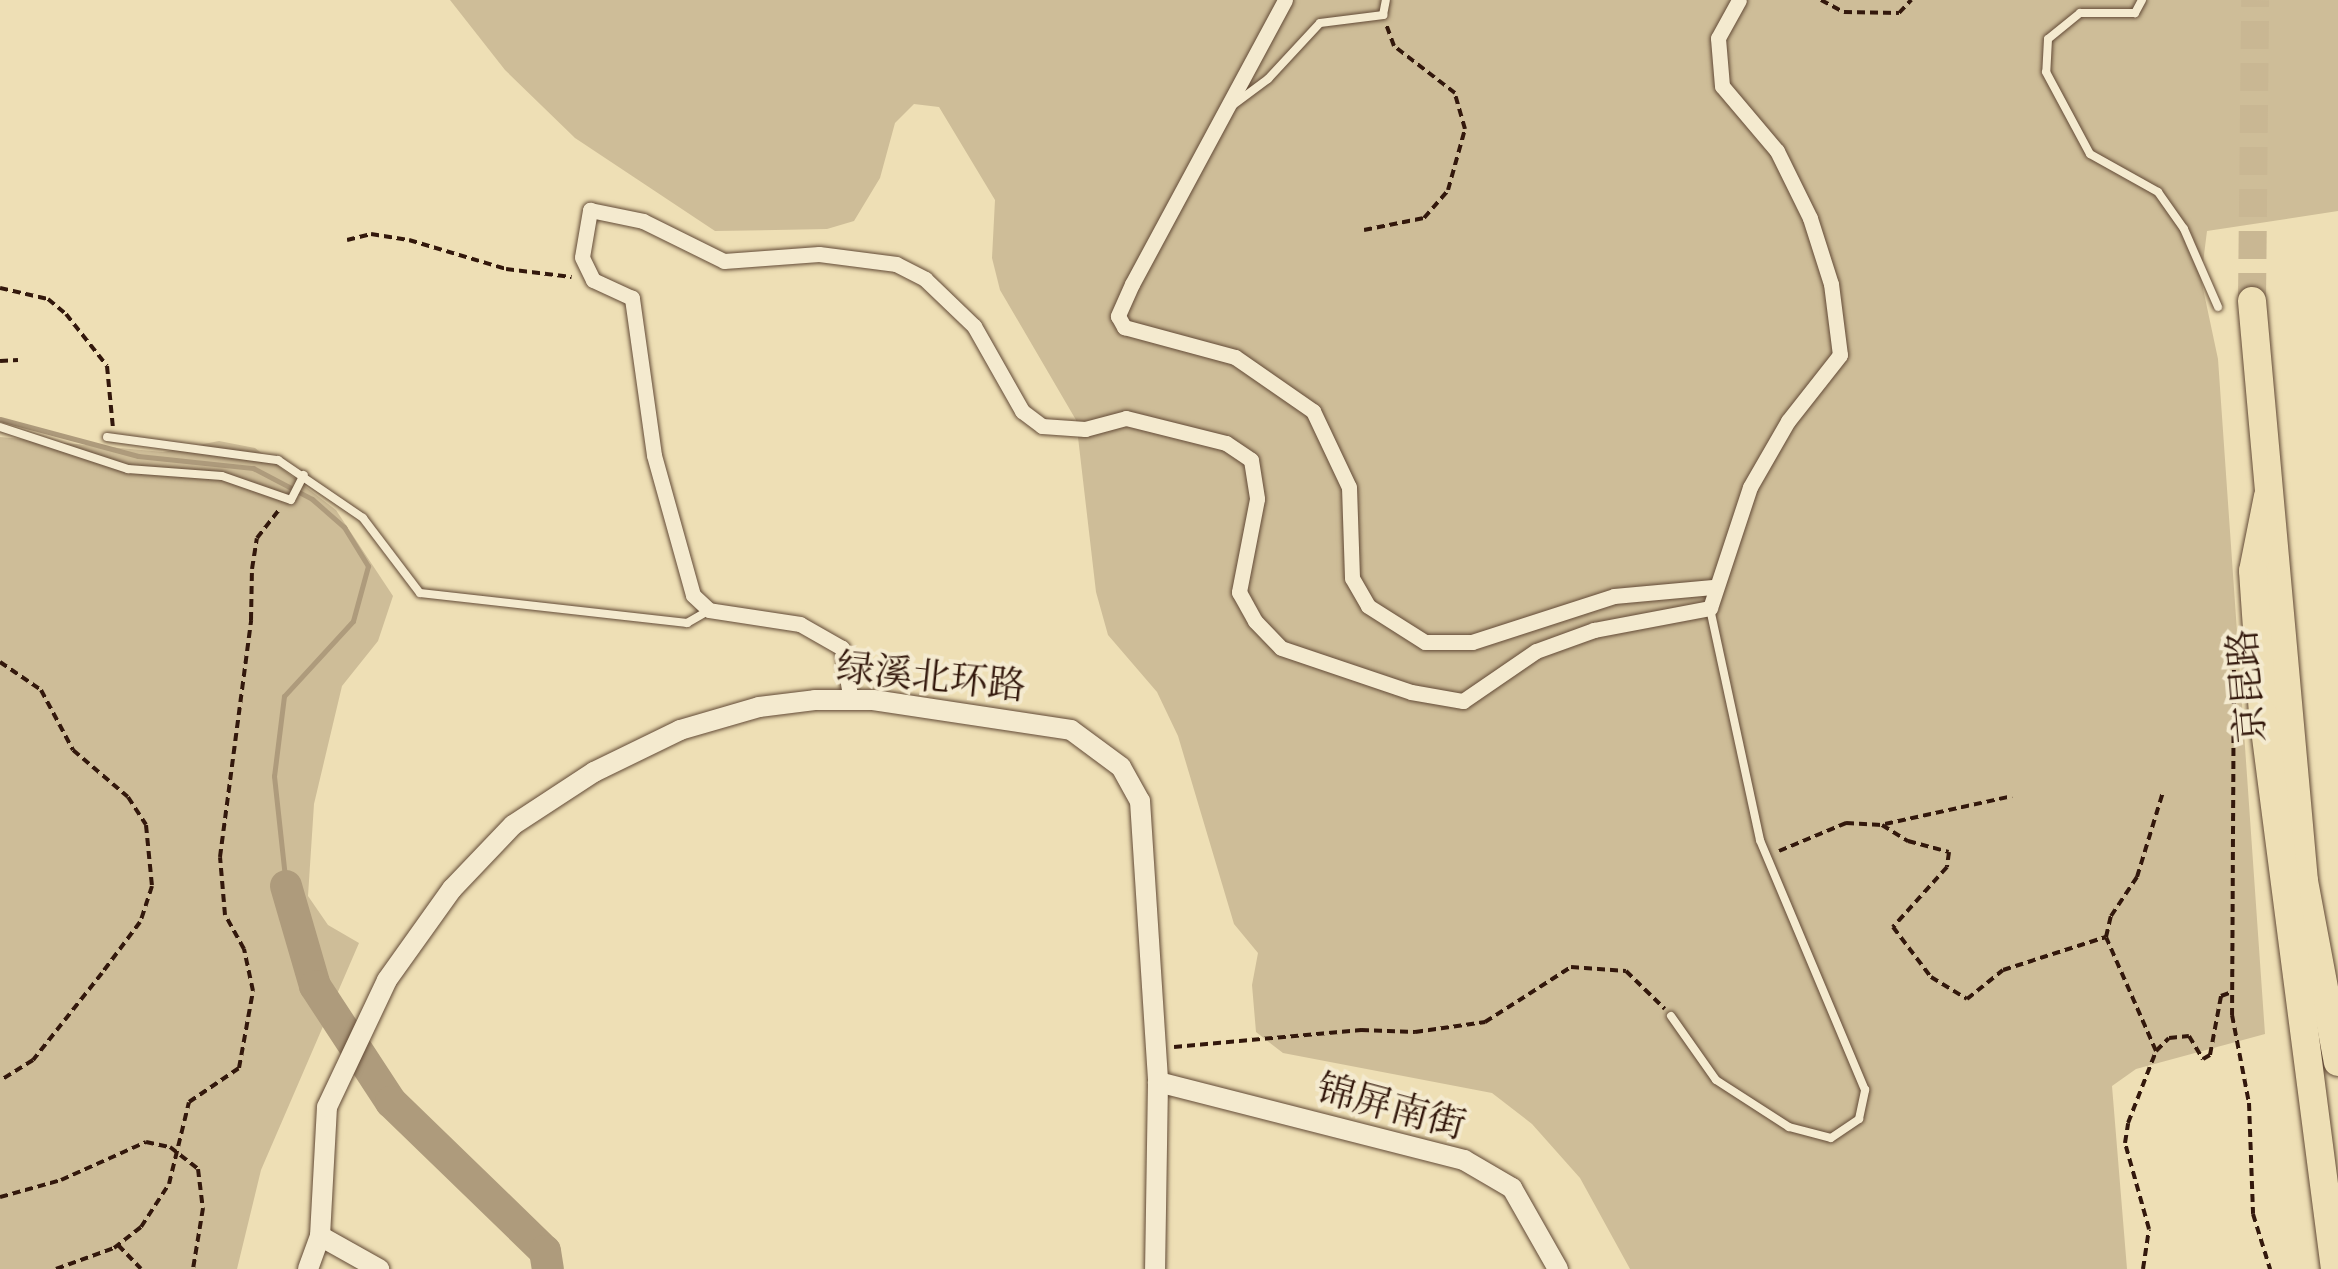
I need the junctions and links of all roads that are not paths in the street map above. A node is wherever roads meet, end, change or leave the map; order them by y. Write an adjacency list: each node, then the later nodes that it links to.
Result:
1 (1286, 0): 5 (street)
2 (1386, 0): 5 (lane)
3 (1739, 0): 12 (street)
4 (2142, 0): 7 (lane)
5 (1221, 114): 12 (street)
6 (2252, 301): 11 (highway, 京昆路)
7 (2218, 308)
8 (0, 427): 10 (lane)
9 (111, 437): 10 (lane)
10 (303, 477): 14 (lane)
11 (2268, 496): 17 (highway, 京昆路); 24 (highway)
12 (1713, 587): 13 (street)
13 (1710, 608): 14 (street); 16 (lane)
14 (709, 610): 15 (street)
15 (851, 700): 18 (street, 绿溪北环路); 19 (street, 绿溪北环路)
16 (1672, 1016)
17 (2338, 1062)
18 (1158, 1082): 22 (street, 绿溪北环路); 23 (street, 锦屏南街)
19 (320, 1236): 20 (street, 绿溪北环路); 21 (street)
20 (308, 1269)
21 (380, 1269)
22 (1156, 1269)
23 (1558, 1269)
24 (2334, 1269)

